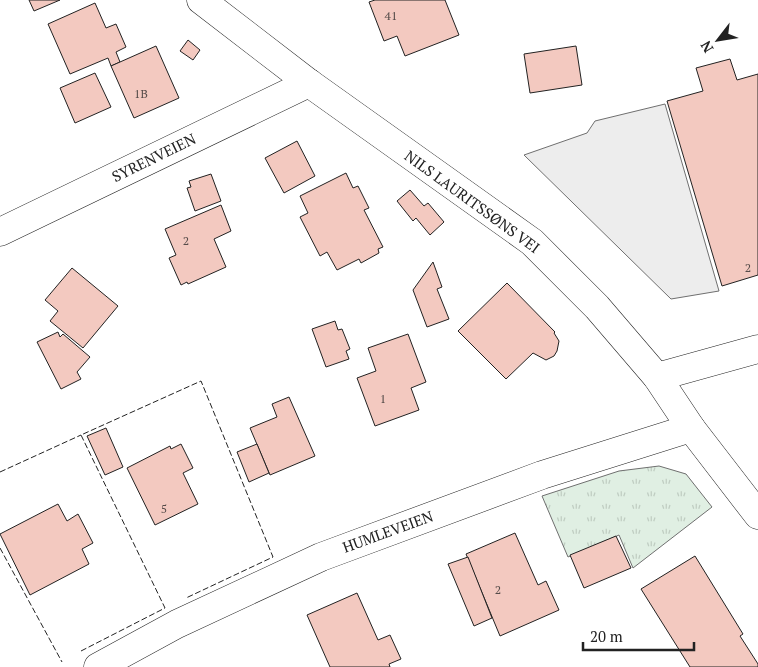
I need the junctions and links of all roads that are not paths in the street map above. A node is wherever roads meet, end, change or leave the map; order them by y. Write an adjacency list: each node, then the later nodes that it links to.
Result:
1 (201, 0): 3 (street, NILS LAURITSSØNS VEI)
2 (234, 0): 3 (street)
3 (239, 28): 4 (street, NILS LAURITSSØNS VEI)
4 (309, 84): 5 (street, SYRENVEIEN); 7 (street, NILS LAURITSSØNS VEI)
5 (0, 232)
6 (758, 349): 7 (street)
7 (656, 377): 8 (street, NILS LAURITSSØNS VEI)
8 (691, 428): 9 (street, NILS LAURITSSØNS VEI); 10 (street, HUMLEVEIEN)
9 (758, 516)
10 (98, 667)

